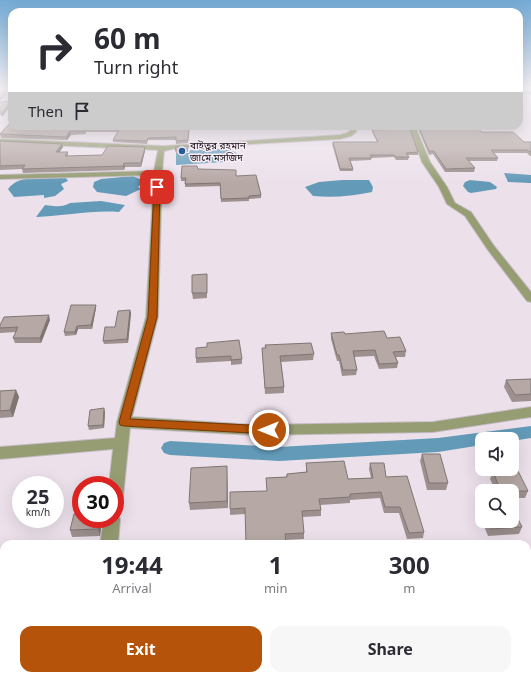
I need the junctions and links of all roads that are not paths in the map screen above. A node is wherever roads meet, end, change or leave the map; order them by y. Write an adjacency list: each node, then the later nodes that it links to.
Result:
1 (354, 130): 4 (street)
2 (414, 130): 7 (street)
3 (0, 141): 4 (street)
4 (164, 148): 5 (street)
5 (158, 173): 6 (street); 9 (street)
6 (0, 177)
7 (531, 299)
8 (531, 412): 9 (street)
9 (124, 422): 10 (street)
10 (122, 443): 11 (street); 12 (street)
11 (0, 453)
12 (118, 476)
13 (111, 528): 14 (street)
14 (109, 540)

